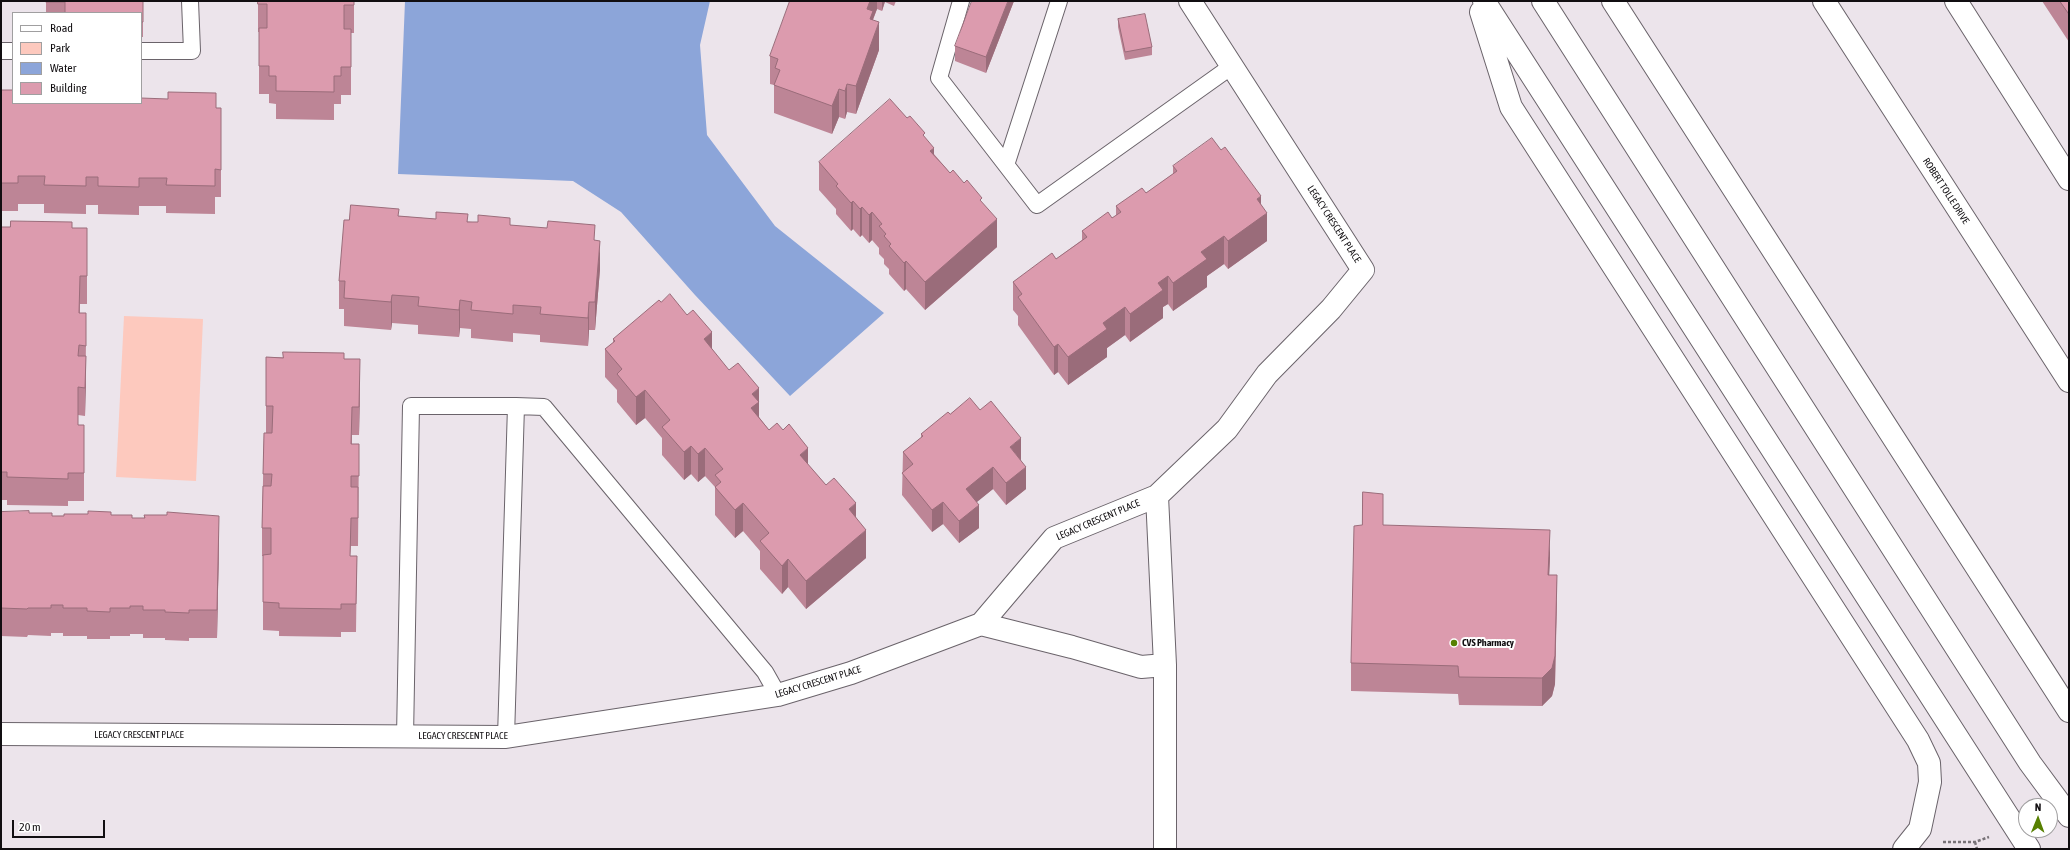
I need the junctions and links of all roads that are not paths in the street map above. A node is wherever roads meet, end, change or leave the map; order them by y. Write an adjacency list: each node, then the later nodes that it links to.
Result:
1 (190, 1): 13 (lane)
2 (961, 1): 15 (lane)
3 (1059, 1): 15 (lane)
4 (1190, 1): 14 (main road, LEGACY CRESCENT PLACE)
5 (1478, 1): 29 (main road)
6 (1484, 1): 30 (main road)
7 (1543, 1): 27 (main road)
8 (1613, 1): 23 (main road)
9 (1824, 1): 17 (main road, ROBERT TOLLE DRIVE)
10 (1956, 1): 16 (main road)
11 (1, 51): 12 (lane)
12 (12, 51)
13 (142, 51)
14 (1232, 66): 15 (lane); 19 (main road, LEGACY CRESCENT PLACE)
15 (1006, 164)
16 (2069, 179)
17 (2069, 381)
18 (516, 406): 22 (lane); 25 (lane); 26 (lane)
19 (1157, 496): 20 (main road, LEGACY CRESCENT PLACE); 21 (main road)
20 (981, 624): 21 (main road); 22 (main road, LEGACY CRESCENT PLACE)
21 (1165, 665): 28 (main road)
22 (778, 695): 26 (main road, LEGACY CRESCENT PLACE)
23 (2069, 711)
24 (1, 734): 25 (main road, LEGACY CRESCENT PLACE)
25 (405, 737): 26 (main road, LEGACY CRESCENT PLACE)
26 (506, 737)
27 (2069, 816)
28 (1165, 849)
29 (1904, 849)
30 (2029, 849)

